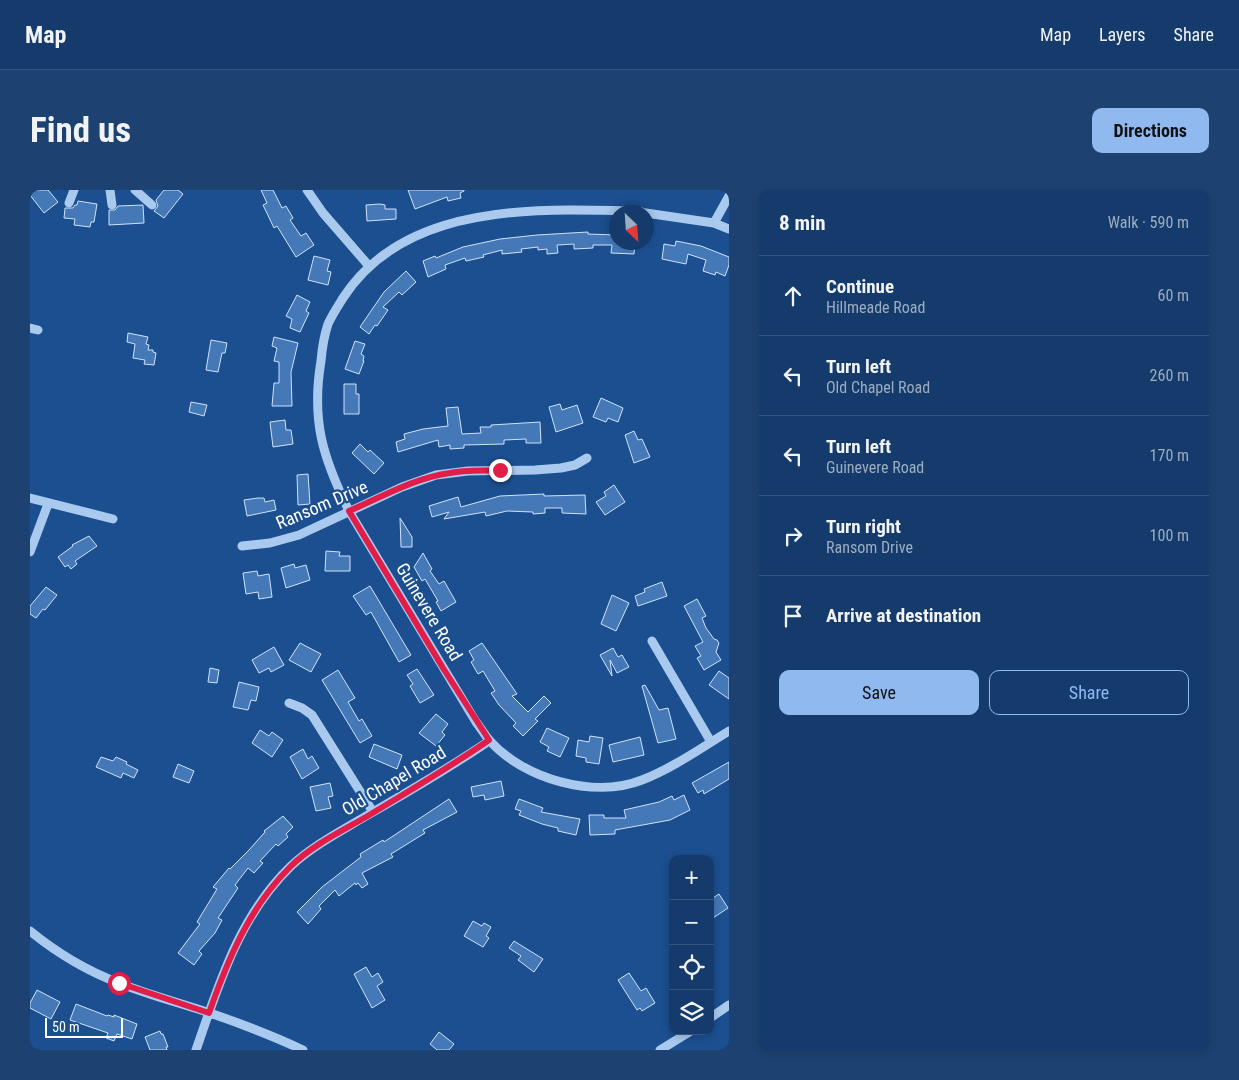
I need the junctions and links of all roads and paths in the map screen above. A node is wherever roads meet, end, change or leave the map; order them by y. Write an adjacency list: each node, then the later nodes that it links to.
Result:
1 (74, 190): 6 (street)
2 (110, 190): 7 (street)
3 (135, 190): 8 (street)
4 (306, 190): 13 (street)
5 (729, 196): 11 (street)
6 (69, 203)
7 (112, 205)
8 (152, 205)
9 (609, 210): 13 (street, Guinevere Road)
10 (654, 214): 11 (street)
11 (714, 223): 12 (street)
12 (729, 228)
13 (369, 266): 17 (street, Guinevere Road)
14 (587, 458): 17 (street, Ransom Drive)
15 (30, 498): 16 (street)
16 (48, 504): 18 (street); 20 (street)
17 (349, 511): 19 (street, Ransom Drive); 24 (street, Guinevere Road)
18 (113, 519)
19 (242, 546)
20 (30, 552)
21 (652, 641): 25 (street)
22 (289, 703): 26 (street)
23 (729, 731): 25 (street, Guinevere Road)
24 (489, 740): 25 (street, Guinevere Road); 26 (street, Old Chapel Road)
25 (711, 742)
26 (373, 812): 29 (street, Old Chapel Road)
27 (30, 931): 29 (street)
28 (729, 1005): 30 (street)
29 (209, 1013): 32 (street, Old Chapel Road); 33 (street)
30 (714, 1015)
31 (684, 1035): 34 (street)
32 (196, 1050)
33 (303, 1050)
34 (660, 1050)

